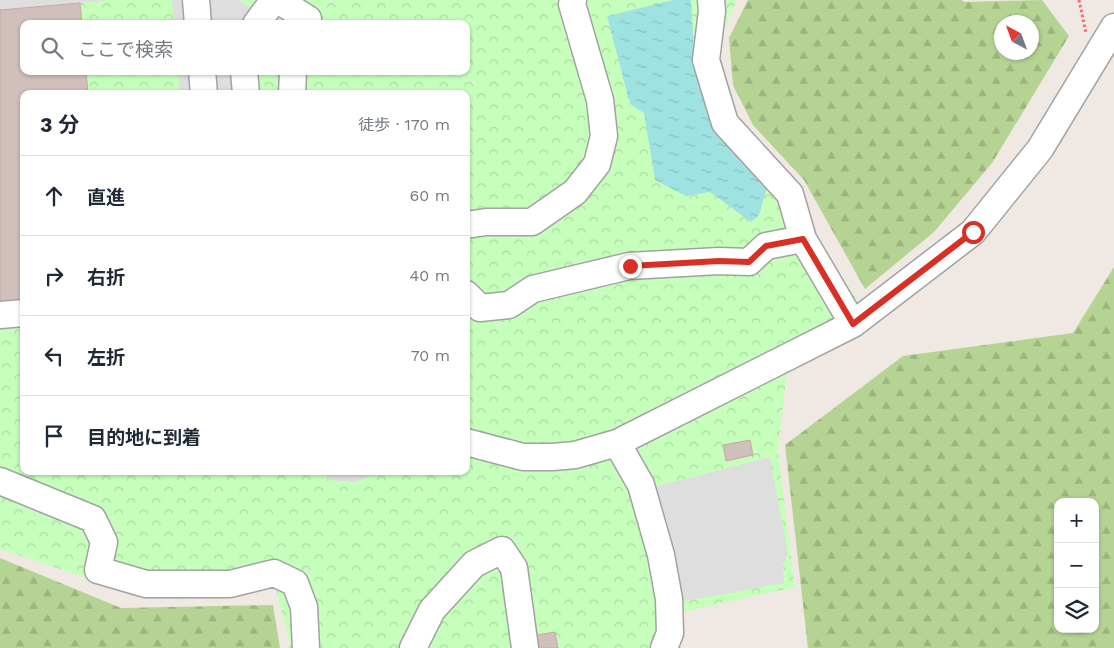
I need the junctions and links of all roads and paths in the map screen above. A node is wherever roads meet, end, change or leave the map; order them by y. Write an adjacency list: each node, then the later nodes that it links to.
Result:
1 (196, 0): 6 (street)
2 (276, 0): 5 (street); 7 (street)
3 (573, 0): 15 (street)
4 (711, 0): 16 (street)
5 (311, 14)
6 (198, 20)
7 (259, 20)
8 (1114, 27): 20 (street)
9 (202, 75): 12 (street)
10 (244, 75): 13 (street)
11 (292, 75): 14 (street)
12 (204, 90)
13 (246, 90)
14 (292, 90)
15 (470, 224)
16 (803, 239): 17 (street); 20 (street)
17 (470, 298)
18 (20, 313): 19 (street)
19 (0, 315)
20 (853, 324): 22 (street)
21 (470, 443): 22 (street)
22 (618, 443): 27 (street)
23 (0, 481): 24 (street)
24 (306, 648)
25 (413, 648): 26 (street)
26 (526, 648)
27 (664, 648)

